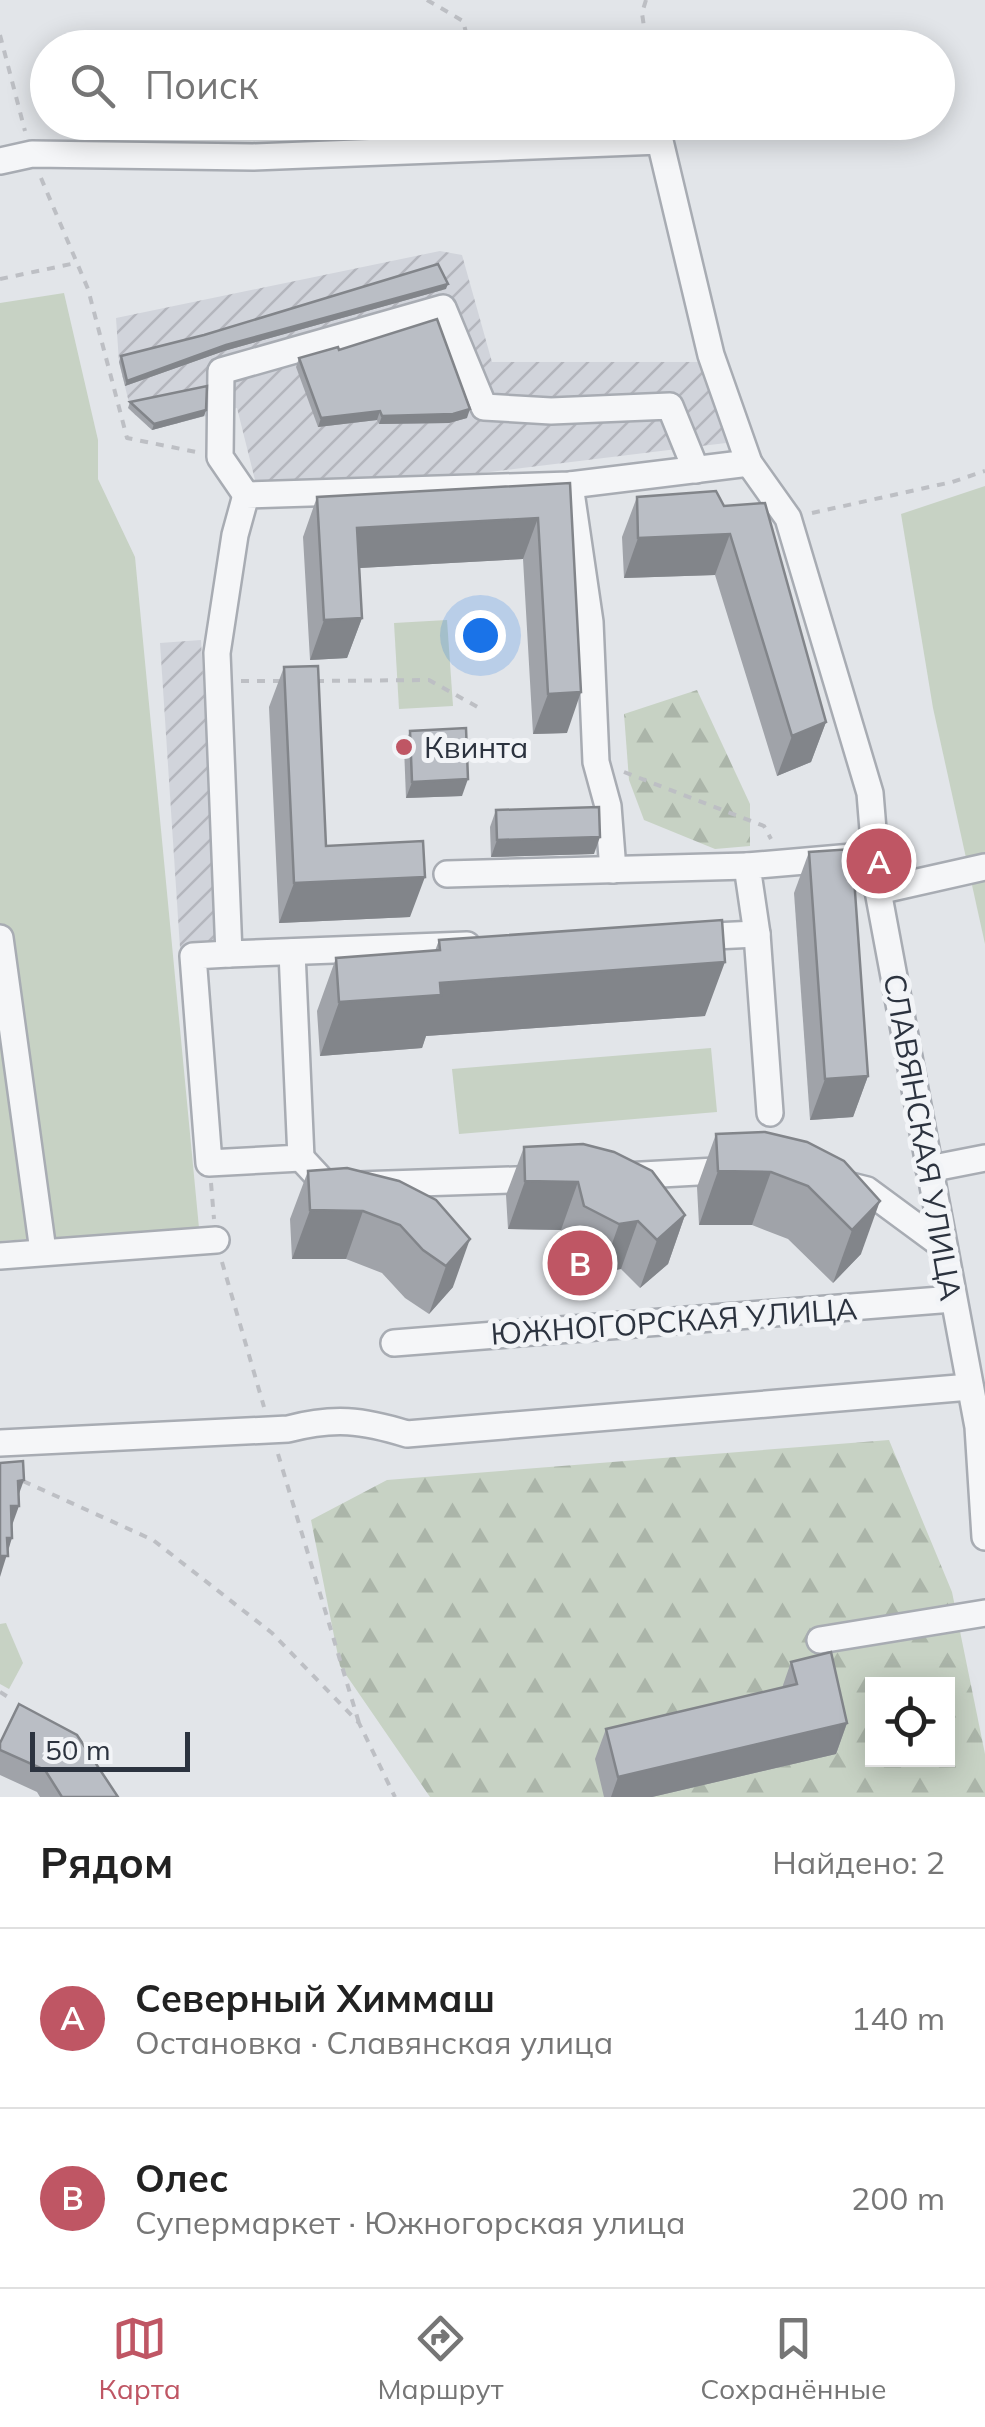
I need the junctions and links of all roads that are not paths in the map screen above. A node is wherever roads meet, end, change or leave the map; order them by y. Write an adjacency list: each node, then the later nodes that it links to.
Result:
1 (0, 161): 2 (street, СЛАВЯНСКАЯ УЛИЦА)
2 (749, 463): 3 (street); 6 (street, СЛАВЯНСКАЯ УЛИЦА)
3 (696, 470): 4 (street); 5 (street)
4 (570, 486): 5 (street); 9 (street)
5 (246, 495): 17 (street)
6 (876, 855): 7 (street); 11 (street, СЛАВЯНСКАЯ УЛИЦА)
7 (747, 866): 9 (street); 12 (street)
8 (985, 868): 11 (street)
9 (612, 870): 10 (street)
10 (447, 874)
11 (878, 891): 22 (street, СЛАВЯНСКАЯ УЛИЦА)
12 (757, 934): 14 (street); 18 (street)
13 (0, 938): 26 (street)
14 (660, 938)
15 (486, 944): 16 (street)
16 (292, 952): 17 (street); 19 (street)
17 (230, 954): 19 (street)
18 (770, 1113)
19 (302, 1158): 21 (street)
20 (985, 1158): 22 (street)
21 (766, 1168)
22 (929, 1169): 25 (street, СЛАВЯНСКАЯ УЛИЦА)
23 (816, 1179): 25 (street)
24 (216, 1240): 26 (street)
25 (942, 1246): 28 (street, СЛАВЯНСКАЯ УЛИЦА)
26 (43, 1252): 27 (street)
27 (0, 1256)
28 (953, 1299): 29 (street, ЮЖНОГОРСКАЯ УЛИЦА); 30 (street, СЛАВЯНСКАЯ УЛИЦА)
29 (394, 1342)
30 (970, 1387): 31 (street); 32 (street, СЛАВЯНСКАЯ УЛИЦА)
31 (0, 1443)
32 (983, 1497): 33 (street, СЛАВЯНСКАЯ УЛИЦА)
33 (985, 1537)
34 (985, 1613): 35 (street)
35 (820, 1640)

